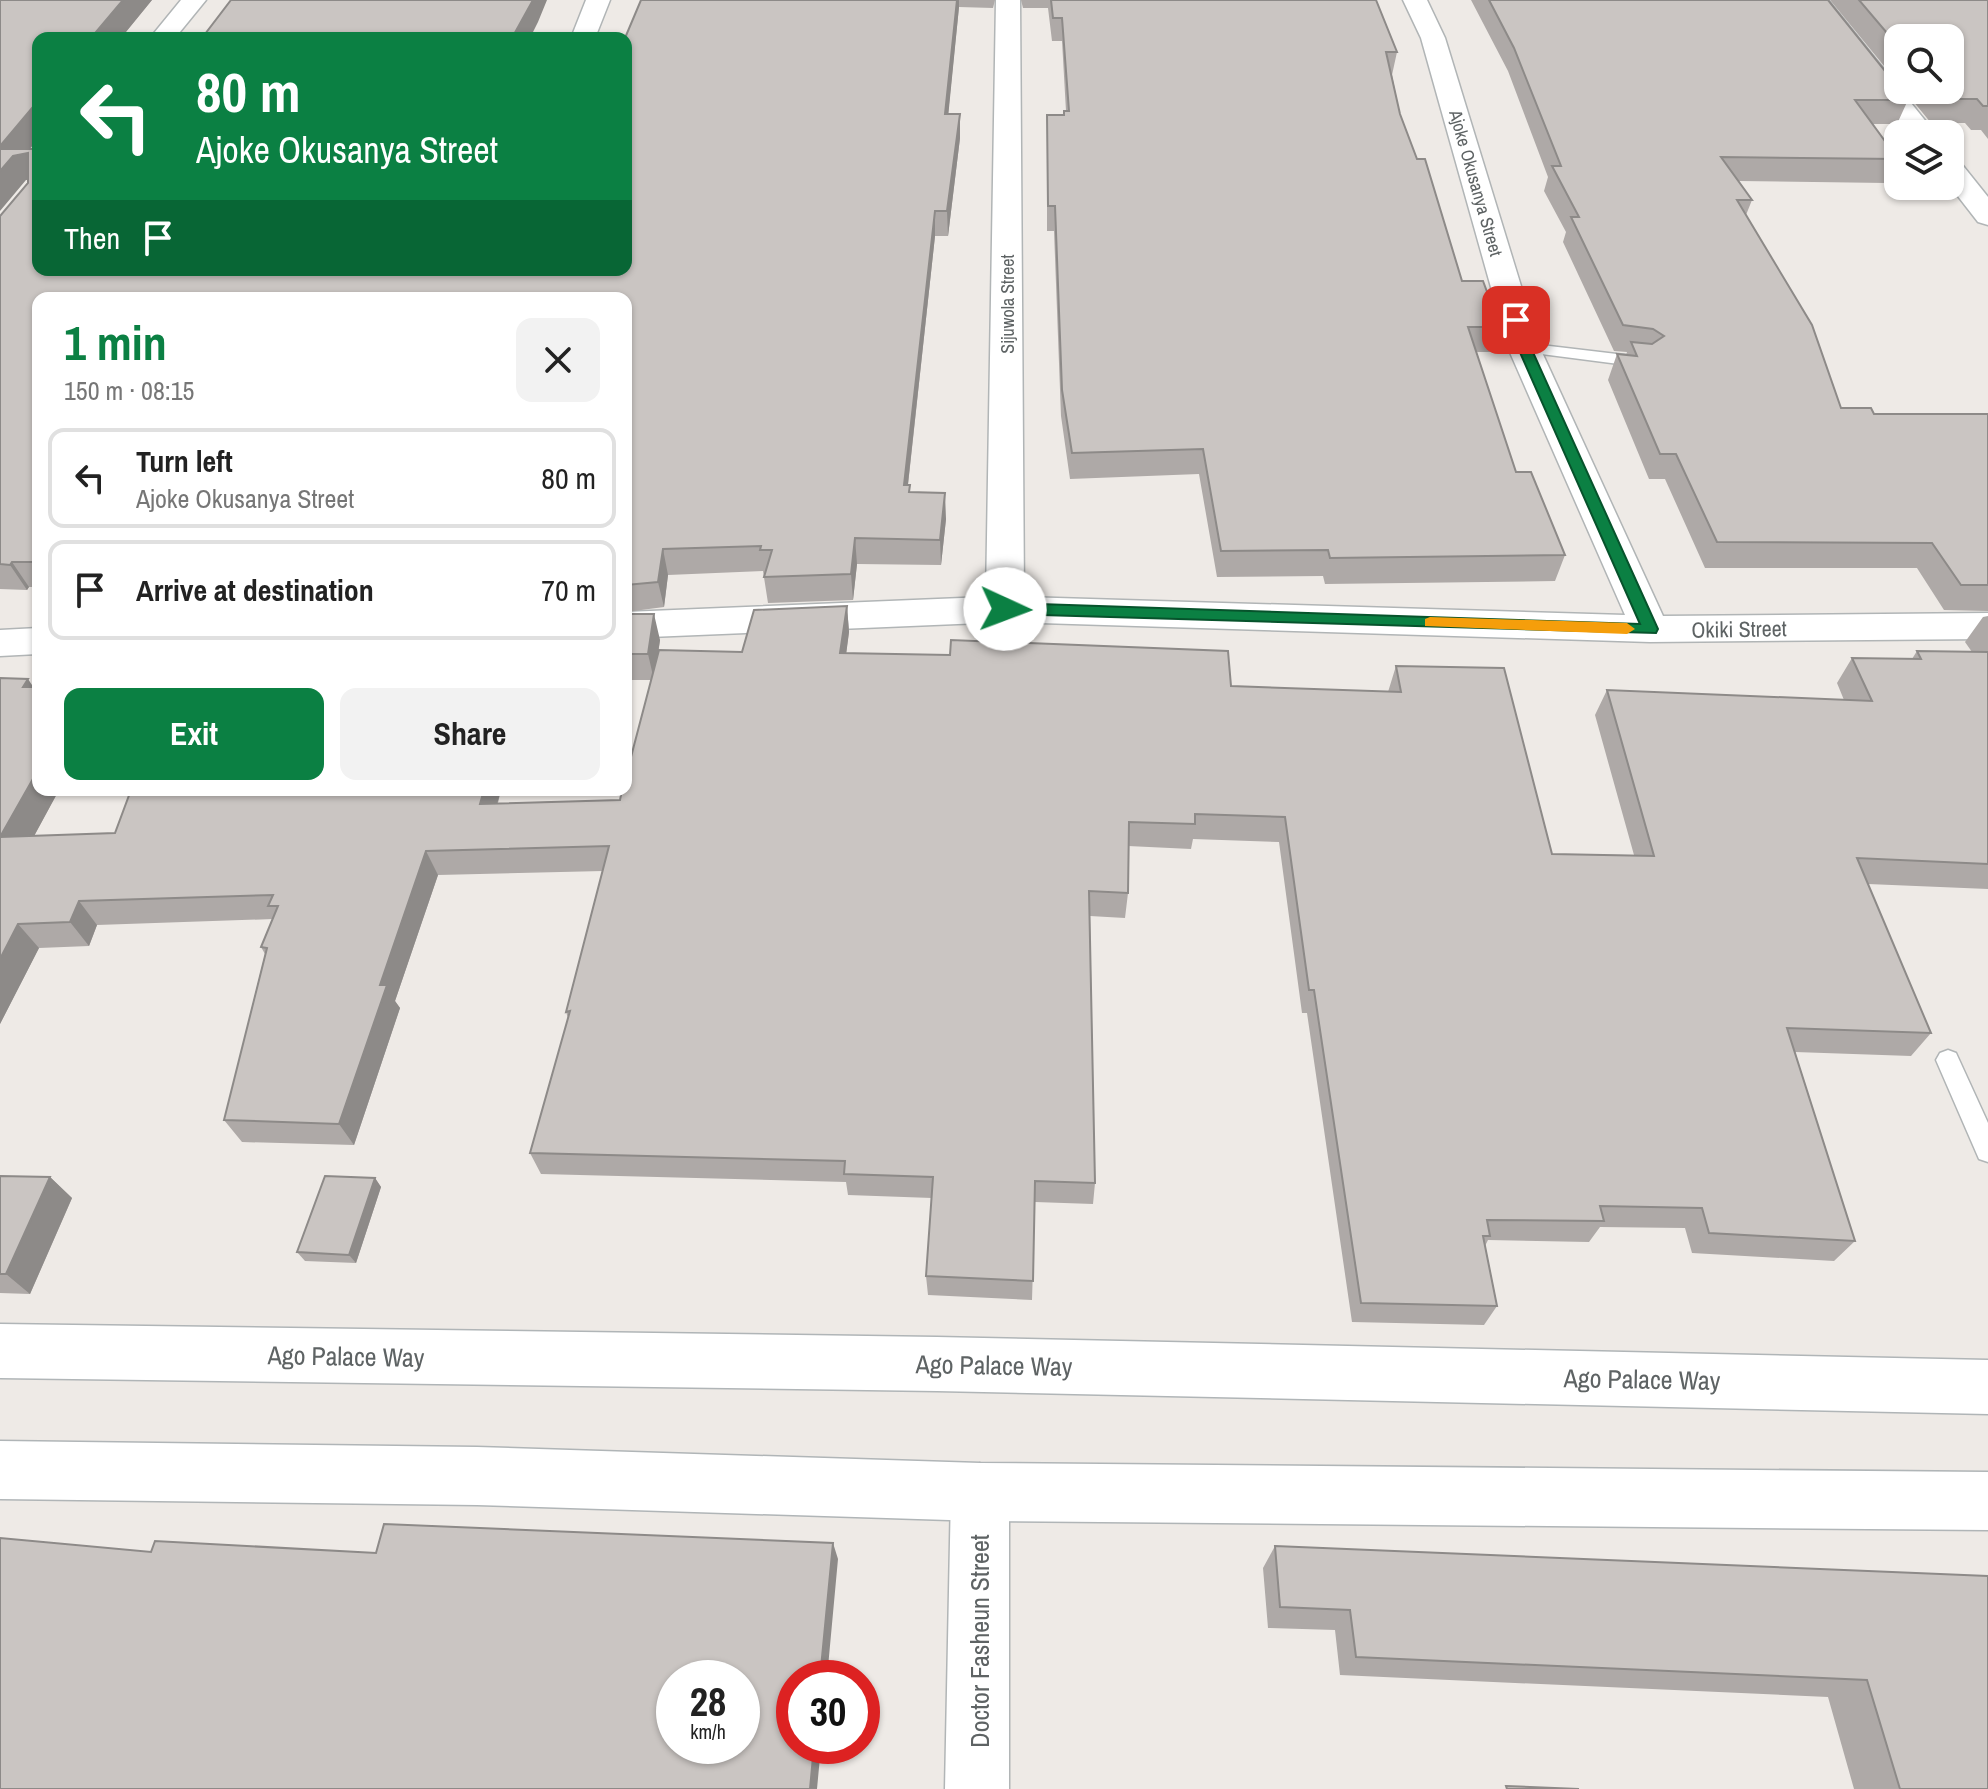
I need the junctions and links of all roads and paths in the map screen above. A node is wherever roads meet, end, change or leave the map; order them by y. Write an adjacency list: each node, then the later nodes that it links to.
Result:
1 (194, 0): 6 (street)
2 (598, 0): 7 (street)
3 (1008, 0): 13 (street, Sijuwola Street)
4 (1415, 0): 11 (street, Ajoke Okusanya Street)
5 (1816, 0): 8 (street)
6 (167, 32)
7 (585, 32)
8 (1912, 120)
9 (1964, 186): 10 (street)
10 (1988, 216)
11 (1524, 348): 12 (lane); 16 (street, Ajoke Okusanya Street)
12 (1643, 362)
13 (1005, 609): 14 (street, Okiki Street); 16 (street, Okiki Street)
14 (632, 625)
15 (1988, 626): 16 (street, Okiki Street)
16 (1650, 629)
17 (32, 641): 18 (street)
18 (0, 643)
19 (1948, 1060): 20 (lane)
20 (1988, 1151)
21 (0, 1351): 22 (street, Ago Palace Way)
22 (1988, 1387)
23 (0, 1470): 24 (street)
24 (980, 1492): 25 (street); 26 (street, Doctor Fasheun Street)
25 (1988, 1501)
26 (977, 1789)

